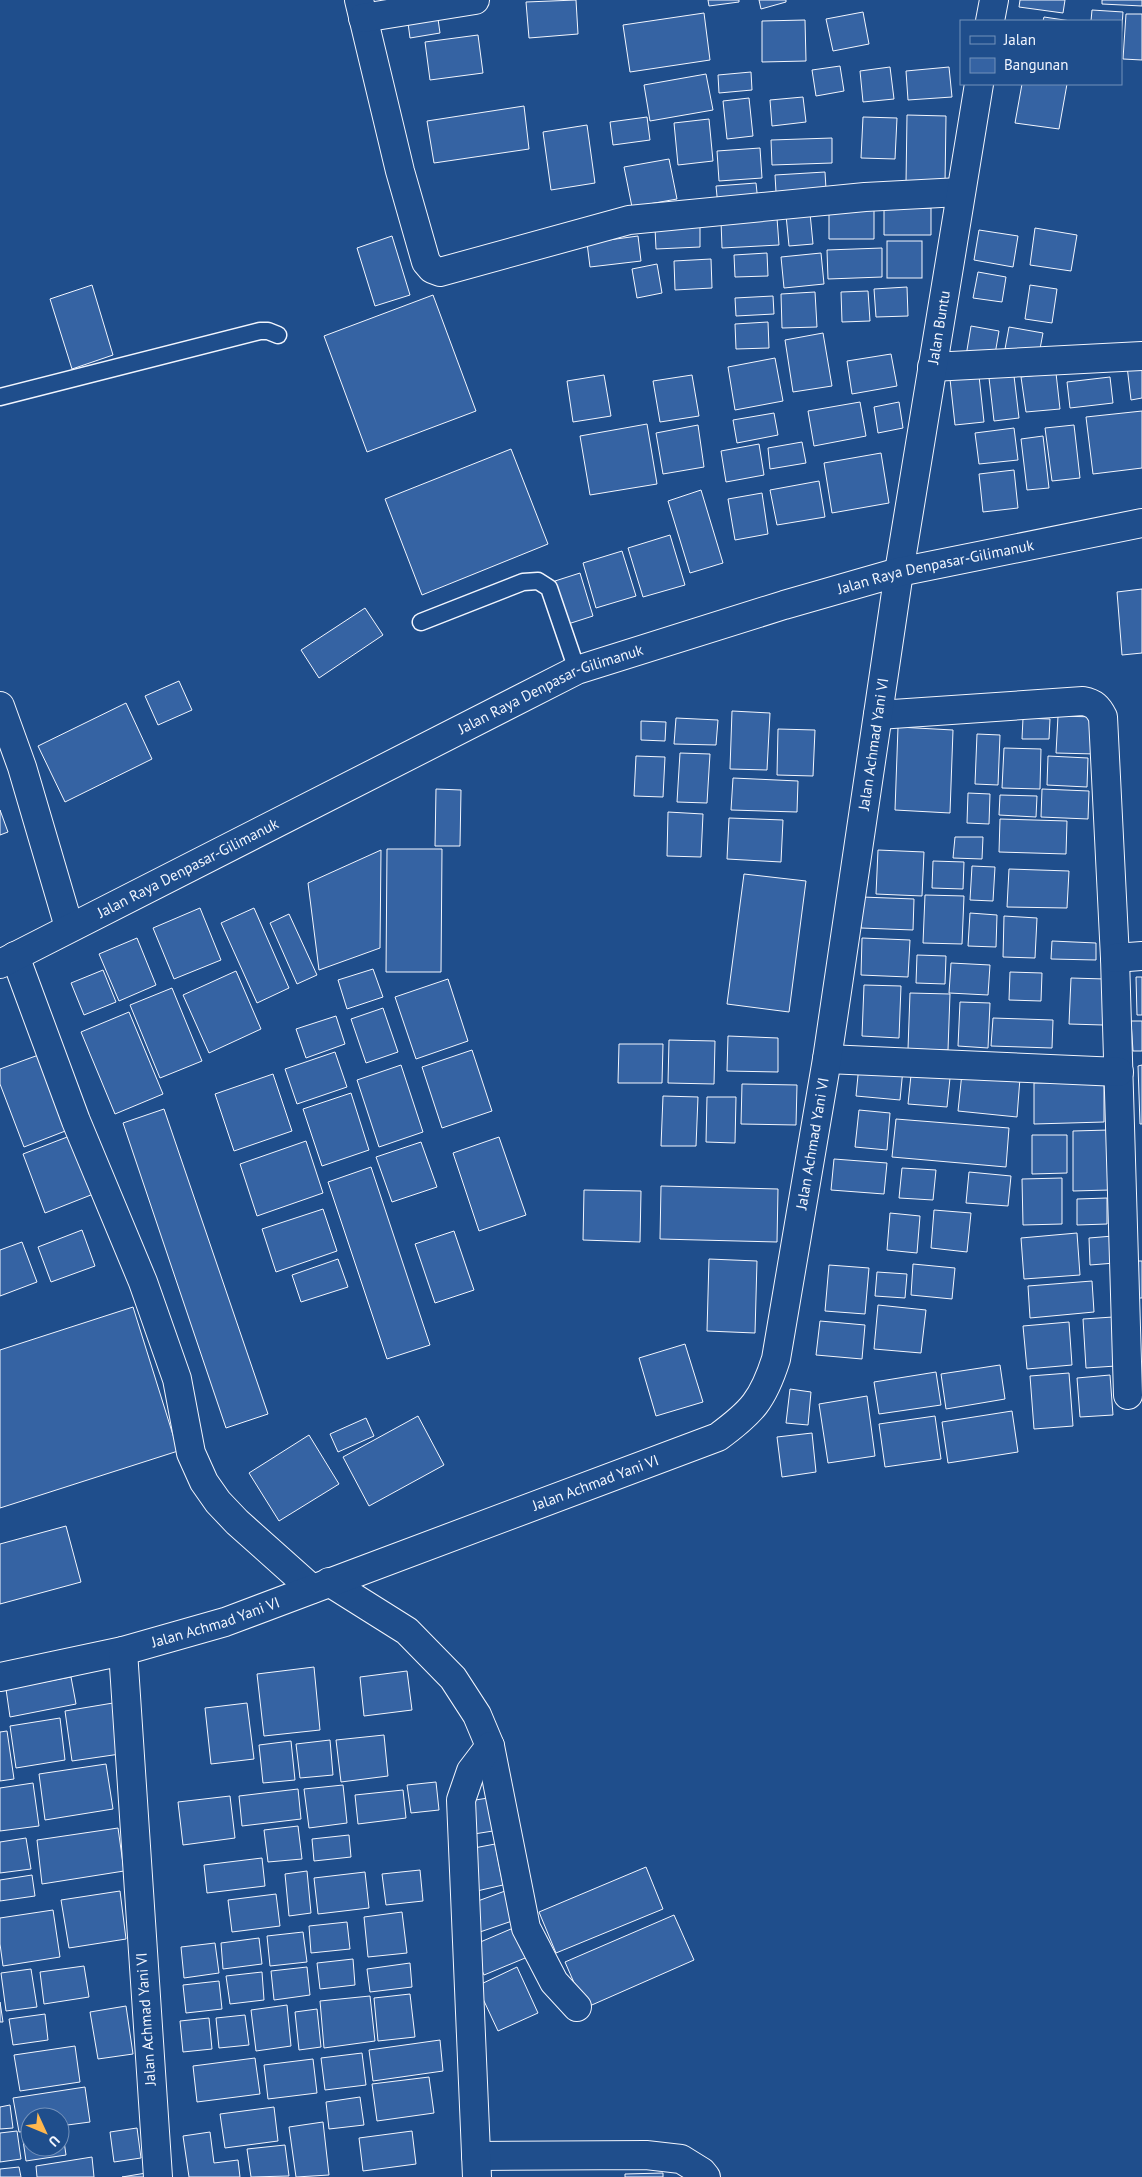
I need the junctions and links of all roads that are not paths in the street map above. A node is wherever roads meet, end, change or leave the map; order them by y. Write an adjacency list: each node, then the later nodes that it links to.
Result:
1 (475, 0): 3 (main road)
2 (994, 0): 4 (main road)
3 (361, 9): 6 (main road)
4 (990, 20)
5 (979, 85): 6 (main road, Jalan Buntu)
6 (960, 192): 9 (main road, Jalan Buntu)
7 (278, 335): 10 (lane)
8 (1142, 356): 9 (main road)
9 (932, 367): 12 (main road, Jalan Buntu)
10 (0, 397)
11 (1142, 523): 12 (main road, Jalan Raya Denpasar-Gilimanuk)
12 (899, 572): 14 (main road, Jalan Raya Denpasar-Gilimanuk); 16 (main road, Jalan Achmad Yani VI)
13 (421, 622): 14 (lane)
14 (577, 670): 17 (main road, Jalan Raya Denpasar-Gilimanuk)
15 (0, 706): 17 (main road)
16 (878, 715): 18 (main road); 20 (main road, Jalan Achmad Yani VI)
17 (69, 927): 19 (main road, Jalan Raya Denpasar-Gilimanuk)
18 (1129, 957): 21 (main road)
19 (7, 960): 23 (main road)
20 (827, 1058): 21 (main road); 23 (main road, Jalan Achmad Yani VI)
21 (1119, 1072): 22 (main road)
22 (1128, 1395)
23 (316, 1588): 24 (main road, Jalan Achmad Yani VI); 26 (main road)
24 (123, 1651): 25 (main road); 29 (main road, Jalan Achmad Yani VI)
25 (0, 1677)
26 (481, 1757): 27 (main road); 28 (main road)
27 (578, 2007)
28 (477, 2166): 30 (main road)
29 (158, 2177)
30 (706, 2177)

